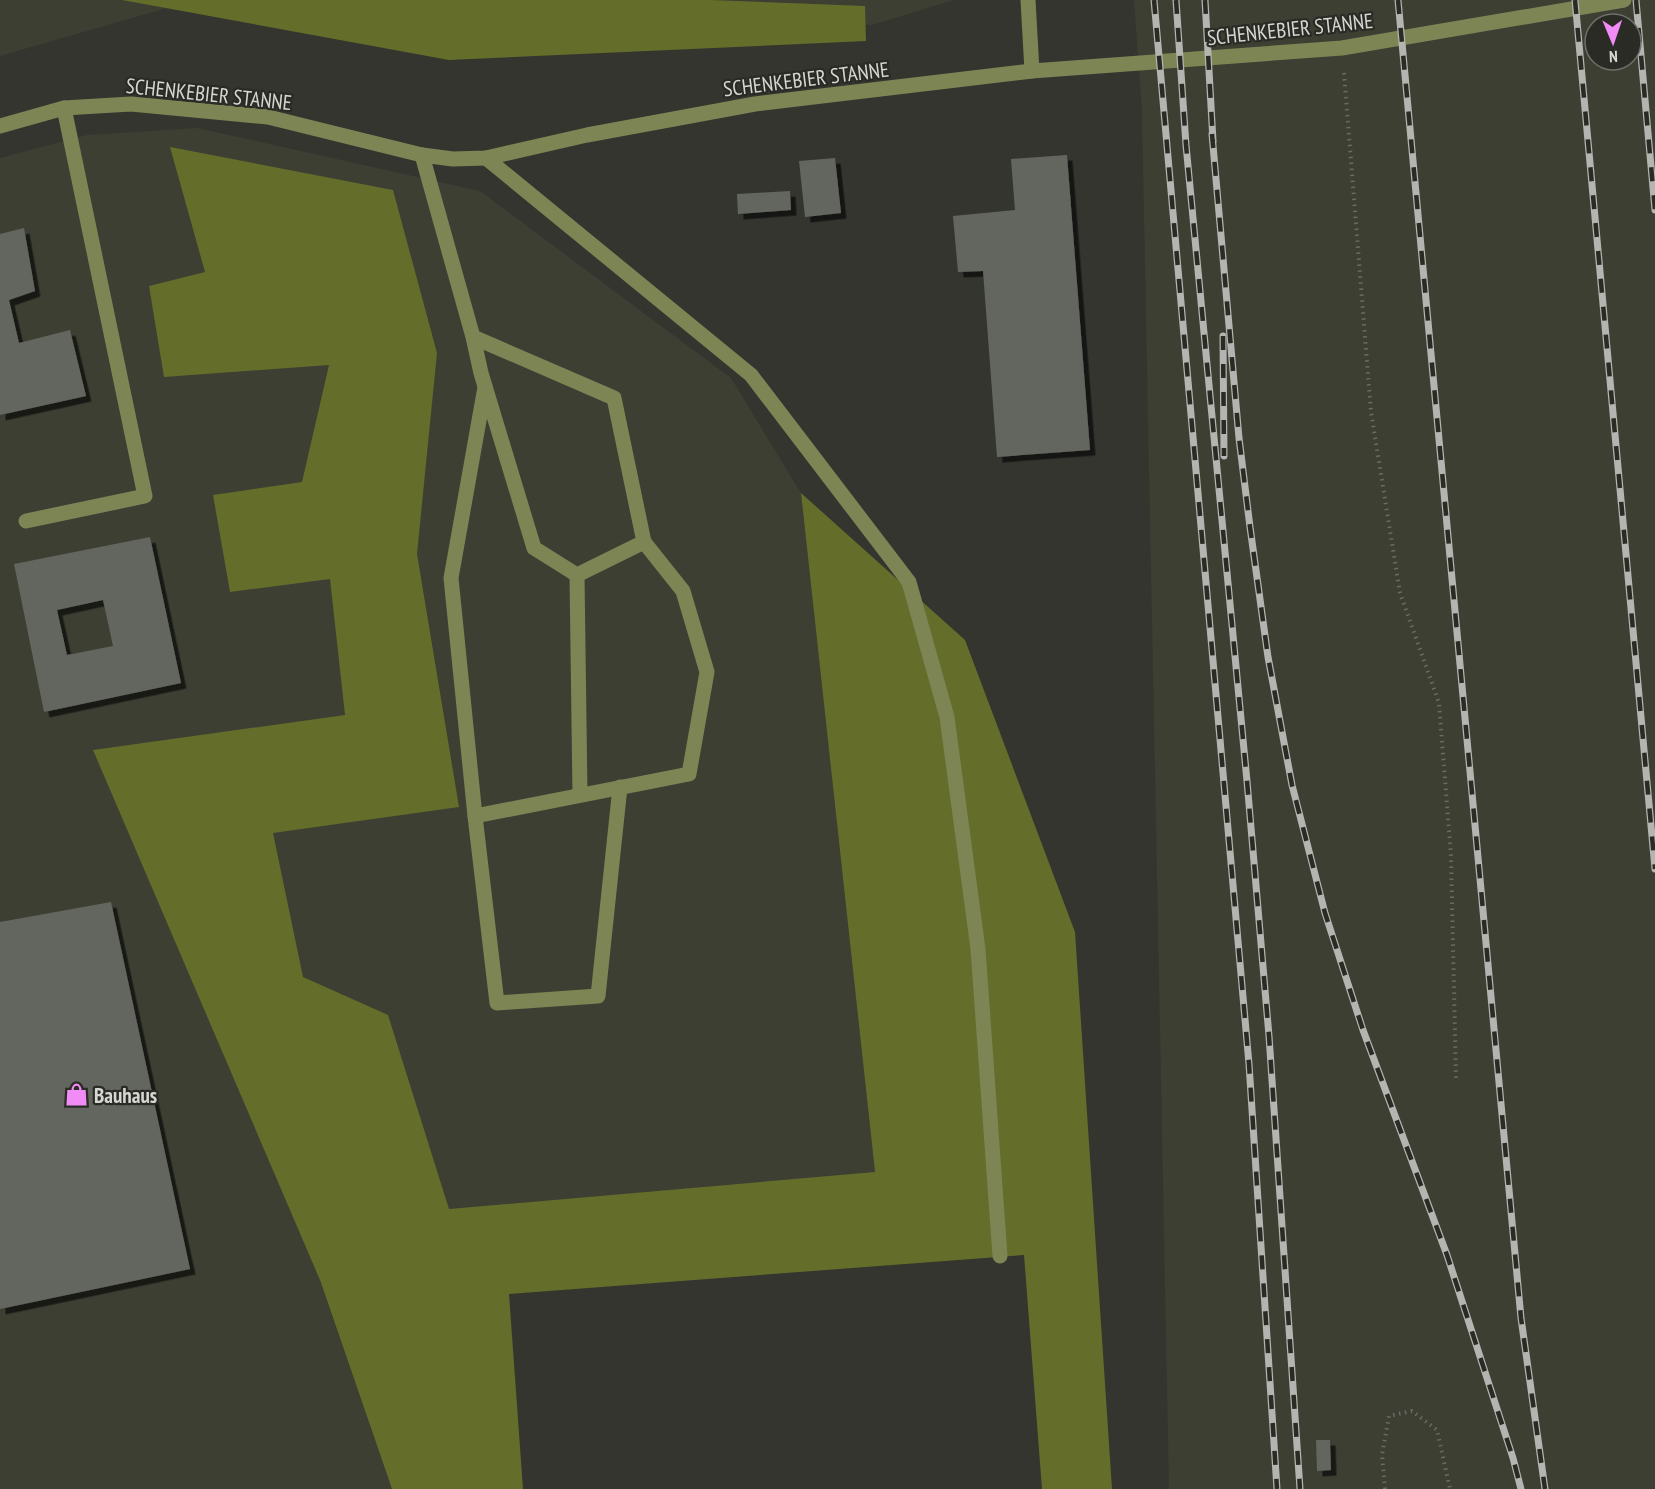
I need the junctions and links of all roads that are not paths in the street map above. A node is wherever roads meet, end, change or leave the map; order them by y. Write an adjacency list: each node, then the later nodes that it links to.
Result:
1 (1028, 0): 3 (street)
2 (1624, 0): 3 (street, SCHENKEBIER STANNE)
3 (1032, 72): 7 (street, SCHENKEBIER STANNE)
4 (64, 108): 5 (street, SCHENKEBIER STANNE); 6 (street, SCHENKEBIER STANNE); 10 (street)
5 (0, 126)
6 (422, 155): 7 (street, SCHENKEBIER STANNE); 8 (street)
7 (486, 158): 16 (street)
8 (473, 337): 9 (street); 11 (street)
9 (485, 387): 12 (street); 15 (street)
10 (26, 521)
11 (644, 542): 12 (street); 13 (street)
12 (577, 576): 14 (street)
13 (620, 787): 14 (street); 15 (street)
14 (580, 795): 15 (street)
15 (475, 816)
16 (1000, 1256)

